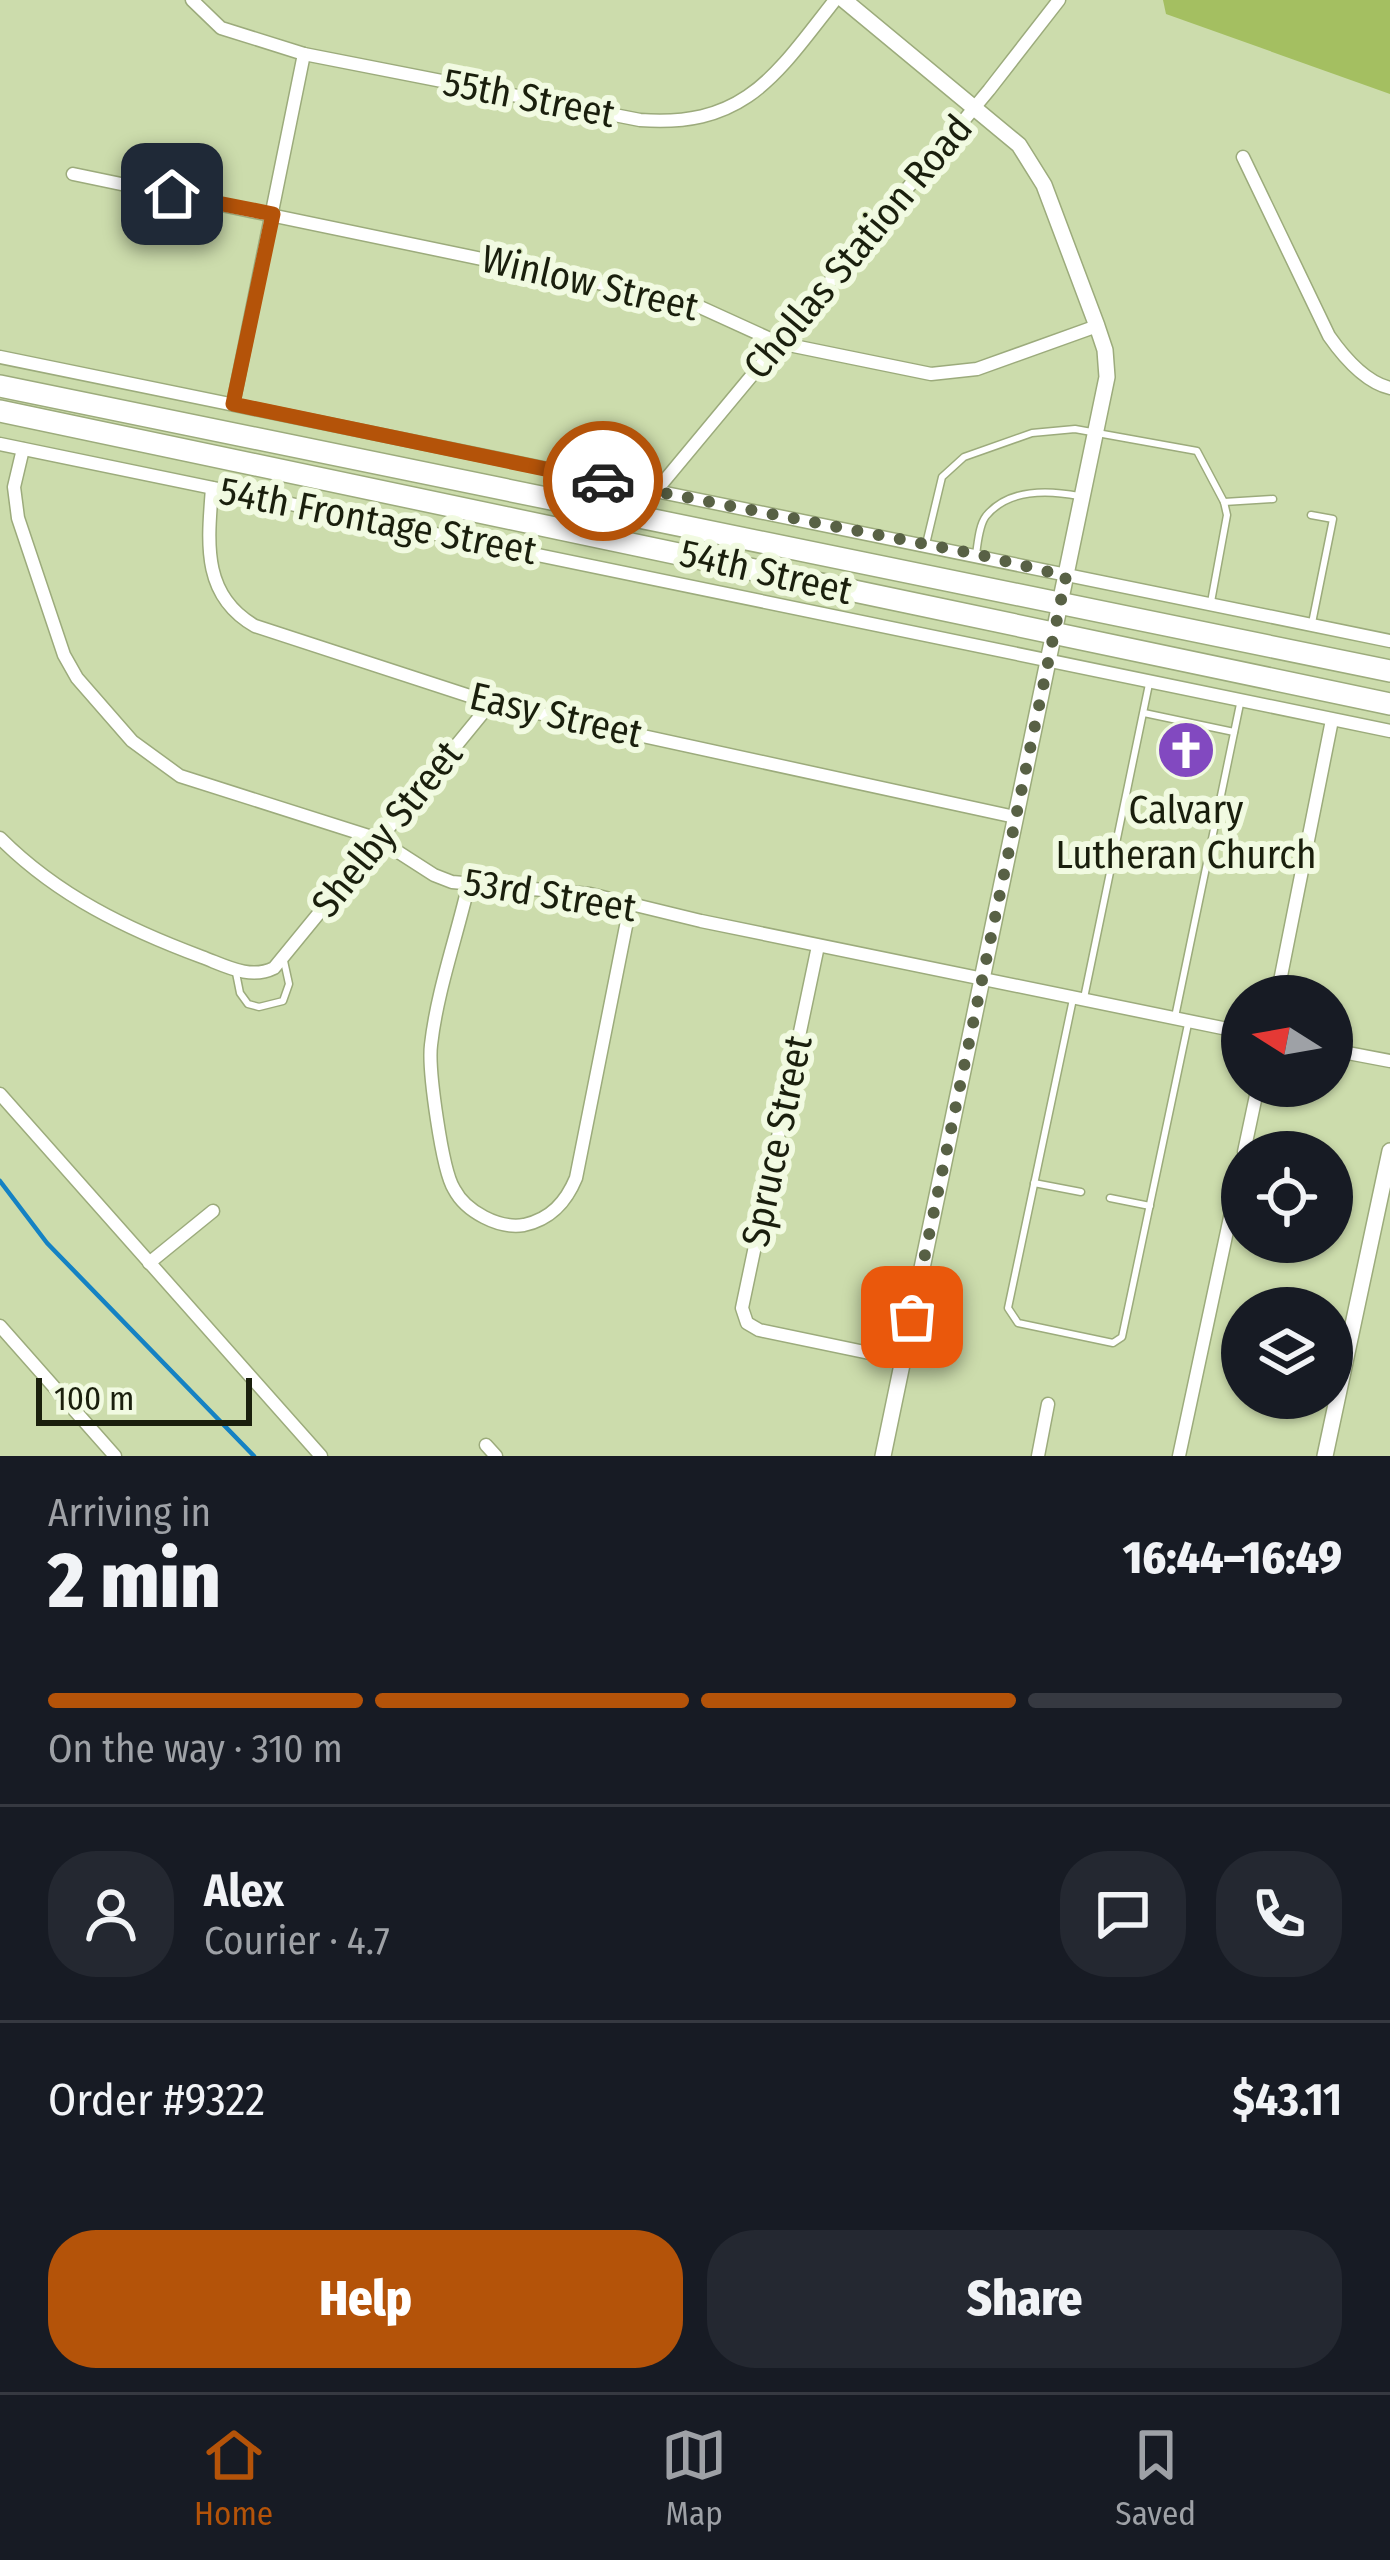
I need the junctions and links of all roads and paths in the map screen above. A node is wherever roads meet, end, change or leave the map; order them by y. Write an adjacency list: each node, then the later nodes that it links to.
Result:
1 (192, 0): 5 (street, 55th Street)
2 (835, 0): 5 (street, 55th Street)
3 (844, 0): 6 (street)
4 (1059, 0): 6 (street, Chollas Station Road)
5 (304, 54): 9 (street)
6 (974, 108): 10 (street); 11 (street, Chollas Station Road)
7 (1243, 157): 14 (street)
8 (73, 174): 9 (street, Winlow Street)
9 (273, 214): 11 (street, Winlow Street); 15 (street)
10 (1097, 326): 11 (street, Winlow Street); 17 (street)
11 (779, 343): 21 (street, Chollas Station Road)
12 (0, 357): 15 (street)
13 (0, 386): 29 (main road, 54th Street)
14 (1390, 388)
15 (233, 404): 21 (street)
16 (0, 411): 32 (main road, 54th Street)
17 (1097, 432): 22 (street); 24 (lane); 26 (lane)
18 (0, 444): 19 (street, 54th Frontage Street)
19 (23, 449): 20 (street, 54th Frontage Street); 46 (street, 53rd Street)
20 (212, 488): 34 (street, 54th Frontage Street); 38 (street, Easy Street)
21 (655, 492): 26 (street)
22 (1084, 496): 27 (lane); 28 (street)
23 (1273, 499): 24 (lane)
24 (1224, 502): 30 (lane)
25 (1312, 515): 31 (lane)
26 (926, 544): 27 (street)
27 (976, 554): 28 (street)
28 (1066, 576): 29 (street); 30 (street)
29 (1060, 601): 32 (street); 35 (main road, 54th Street)
30 (1210, 602): 31 (street)
31 (1312, 623): 33 (street)
32 (1054, 633): 34 (street); 39 (main road, 54th Street)
33 (1390, 641)
34 (1048, 661): 36 (street, 54th Frontage Street); 44 (street)
35 (1390, 671)
36 (1150, 682): 37 (street, 54th Frontage Street); 40 (lane)
37 (1241, 701): 41 (street, 54th Frontage Street); 43 (lane)
38 (491, 703): 44 (street, Easy Street); 46 (street, Shelby Street)
39 (1390, 704)
40 (1143, 712): 43 (lane); 54 (lane)
41 (1332, 720): 42 (street, 54th Frontage Street); 52 (street)
42 (1390, 731)
43 (1234, 732): 55 (lane)
44 (1015, 817): 53 (street)
45 (0, 838): 51 (street)
46 (378, 839): 47 (street, 53rd Street); 50 (street, Shelby Street)
47 (469, 883): 48 (street, 53rd Street); 48 (street)
48 (630, 906): 49 (street, 53rd Street)
49 (818, 946): 53 (street, 53rd Street); 69 (street, Spruce Street)
50 (283, 956): 51 (street); 51 (lane)
51 (235, 969)
52 (1281, 975)
53 (982, 977): 54 (street, 53rd Street); 69 (street)
54 (1079, 997): 55 (street, 53rd Street); 61 (lane)
55 (1182, 1019): 56 (street, 53rd Street); 64 (lane)
56 (1221, 1027)
57 (1353, 1054): 58 (street)
58 (1390, 1061)
59 (0, 1094): 67 (street)
60 (1390, 1151): 76 (street)
61 (1034, 1183): 62 (lane); 64 (lane)
62 (1081, 1192)
63 (1110, 1198): 64 (lane)
64 (1150, 1206)
65 (213, 1210): 67 (street)
66 (1221, 1259): 75 (street)
67 (149, 1263): 72 (street)
68 (0, 1326): 71 (street)
69 (903, 1360): 73 (street)
70 (1048, 1403): 74 (street)
71 (116, 1456)
72 (321, 1456)
73 (883, 1456)
74 (1038, 1456)
75 (1179, 1456)
76 (1325, 1456)

